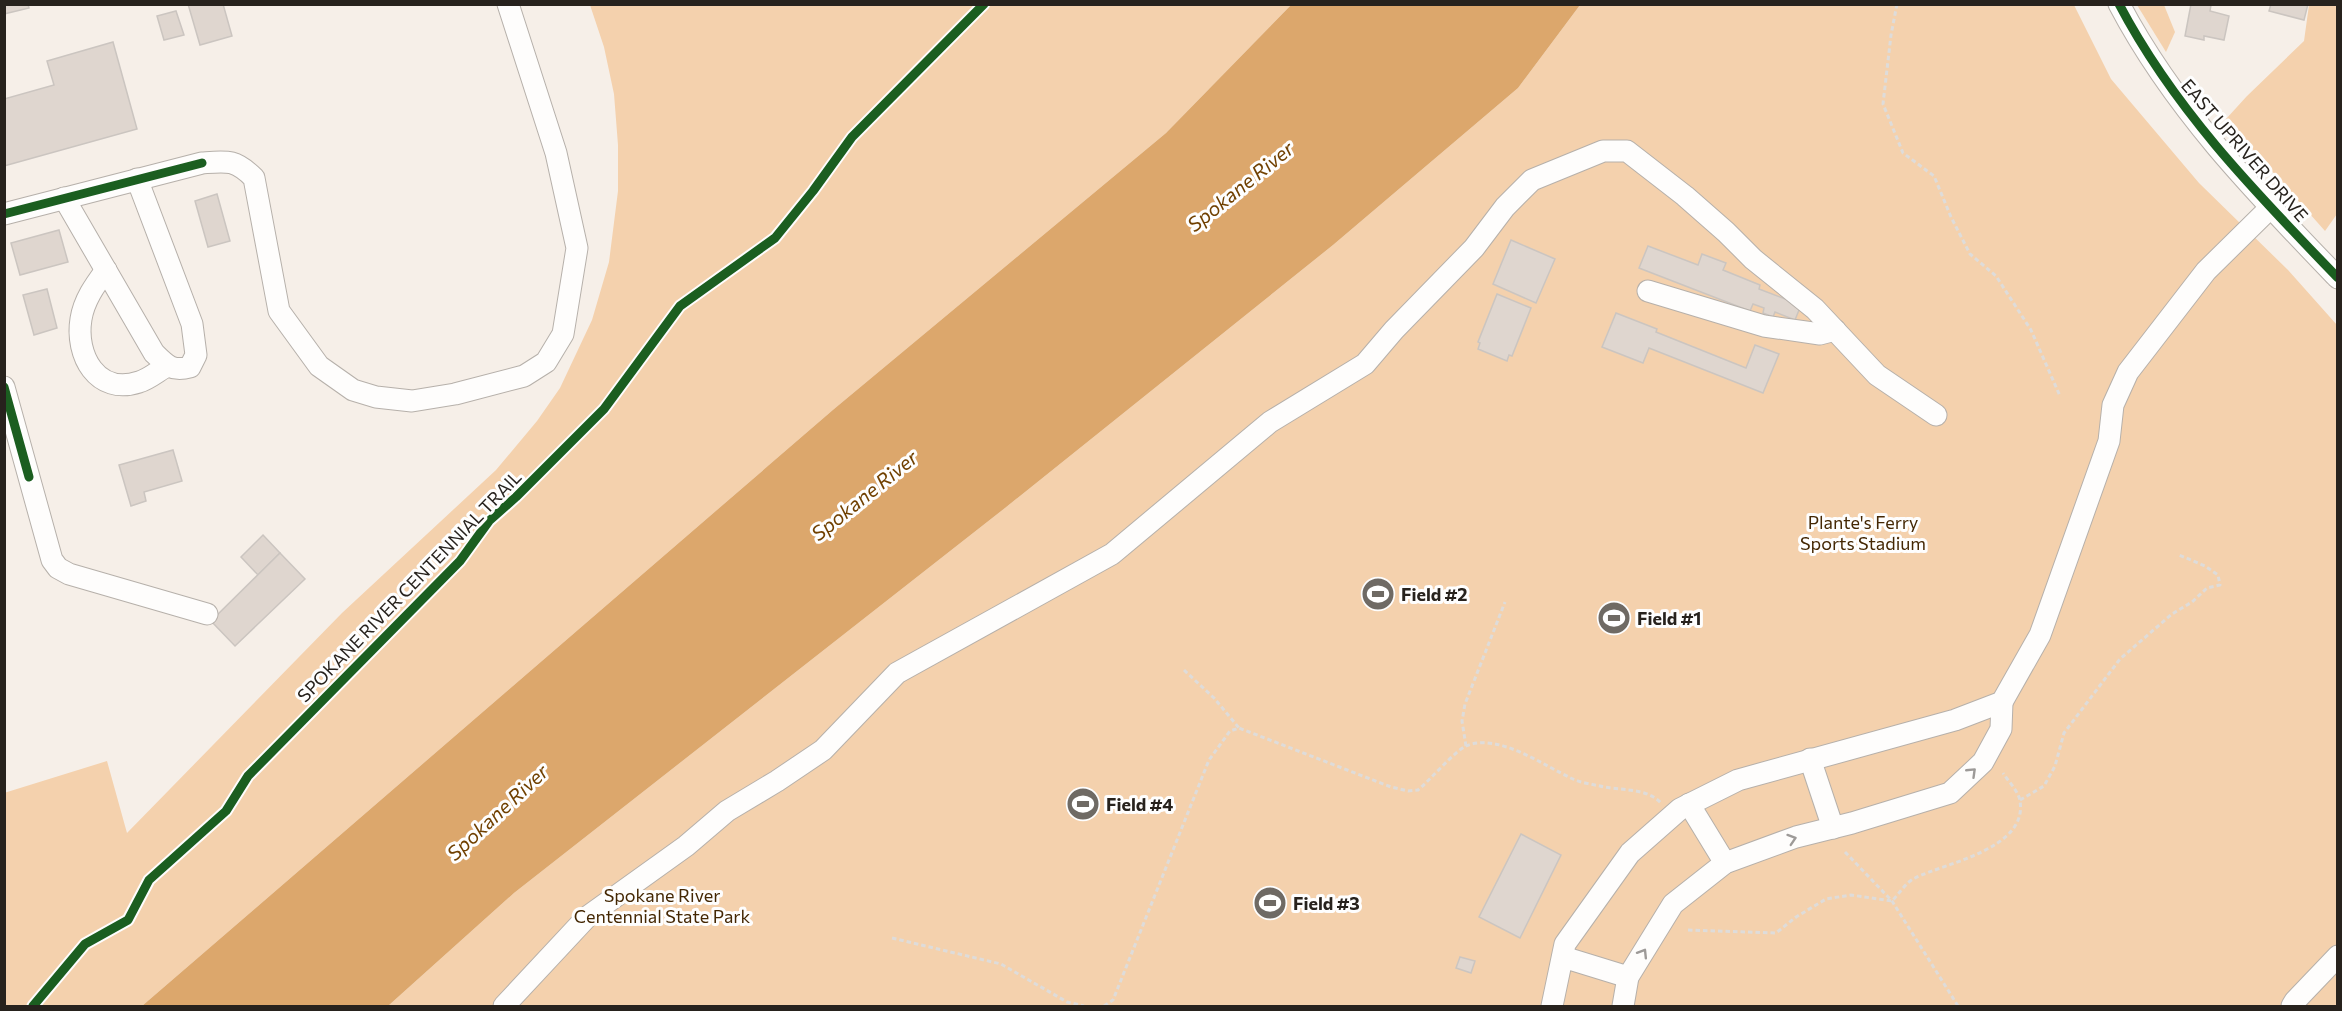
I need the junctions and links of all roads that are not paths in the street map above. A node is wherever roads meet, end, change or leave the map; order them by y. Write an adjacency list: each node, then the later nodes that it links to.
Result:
1 (508, 4): 3 (street)
2 (2118, 4): 5 (street, EAST UPRIVER DRIVE)
3 (137, 179): 4 (street); 11 (street)
4 (64, 198): 6 (street); 7 (street)
5 (2270, 208): 8 (street, EAST UPRIVER DRIVE); 15 (street)
6 (4, 213)
7 (106, 270): 11 (street); 11 (street)
8 (2337, 278)
9 (1648, 291): 10 (street)
10 (1835, 330): 13 (street); 23 (street)
11 (167, 366)
12 (4, 387): 14 (street)
13 (1936, 415)
14 (207, 614)
15 (2002, 702): 16 (street); 18 (street, one-way to 15)
16 (1810, 759): 17 (street); 18 (street)
17 (1680, 810): 19 (street); 21 (street)
18 (1833, 828): 19 (street, one-way to 18)
19 (1725, 863): 22 (street, one-way to 19)
20 (2337, 956): 26 (street)
21 (1563, 957): 22 (street); 24 (street)
22 (1628, 977): 25 (street)
23 (504, 1006)
24 (1552, 1006)
25 (1623, 1006)
26 (2292, 1006)

